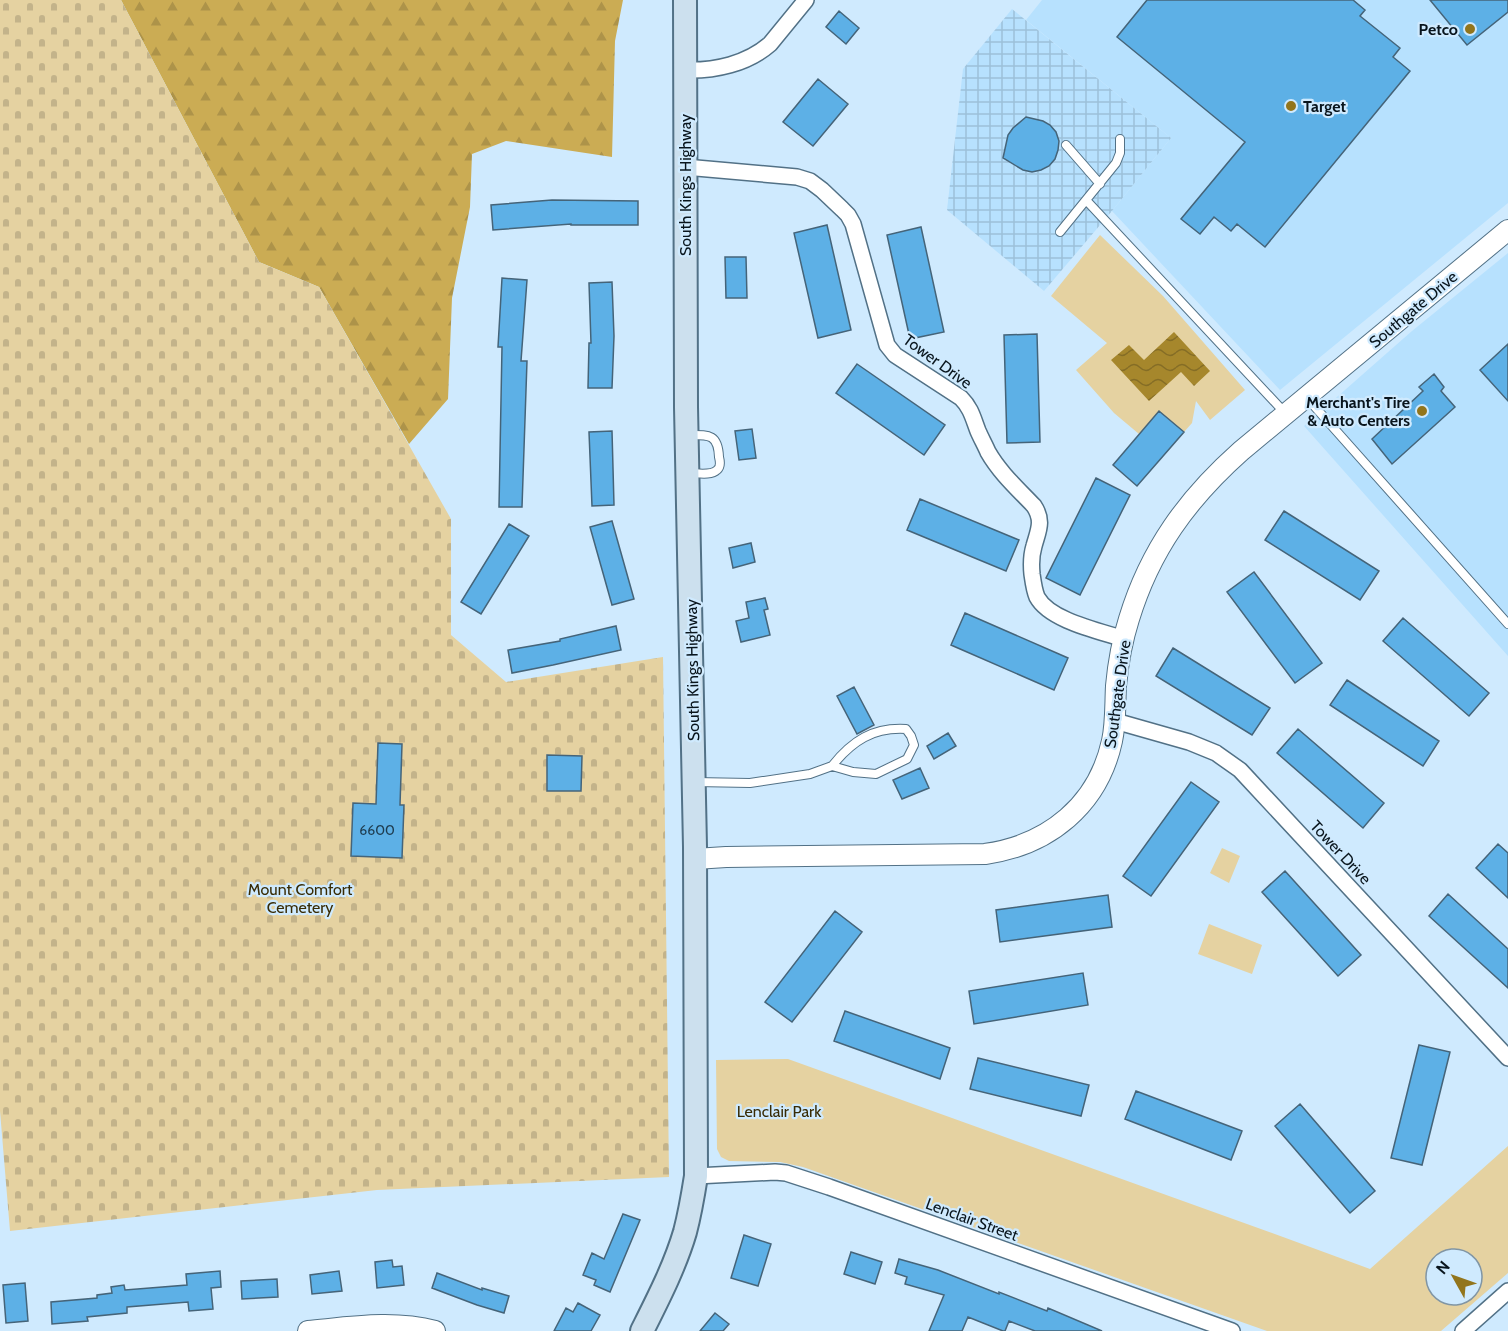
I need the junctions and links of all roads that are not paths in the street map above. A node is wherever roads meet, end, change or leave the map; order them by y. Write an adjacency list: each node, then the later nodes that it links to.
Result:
1 (685, 0): 3 (main road, South Kings Highway)
2 (806, 0): 3 (street)
3 (685, 70): 6 (main road, South Kings Highway)
4 (1120, 139): 7 (lane)
5 (1066, 145): 7 (lane)
6 (685, 167): 13 (main road, South Kings Highway); 16 (street, Tower Drive)
7 (1100, 184): 8 (lane)
8 (1086, 200): 10 (lane); 12 (lane)
9 (1508, 230): 11 (street, Southgate Drive)
10 (1060, 232)
11 (1306, 397): 12 (street, Southgate Drive); 15 (lane)
12 (1286, 414): 16 (street, Southgate Drive)
13 (687, 435): 14 (main road, South Kings Highway); 14 (lane)
14 (688, 473): 19 (main road, South Kings Highway)
15 (1508, 624)
16 (1124, 639): 17 (street, Southgate Drive)
17 (1115, 721): 20 (street, Southgate Drive); 21 (street, Tower Drive)
18 (832, 766): 18 (lane); 19 (lane)
19 (694, 782): 20 (main road, South Kings Highway)
20 (695, 859): 22 (main road, South Kings Highway)
21 (1508, 1058)
22 (696, 1176): 26 (main road, South Kings Highway); 27 (street, Lenclair Street)
23 (1508, 1291): 28 (street)
24 (308, 1331): 25 (street)
25 (435, 1331)
26 (642, 1331)
27 (1232, 1331)
28 (1463, 1331)

